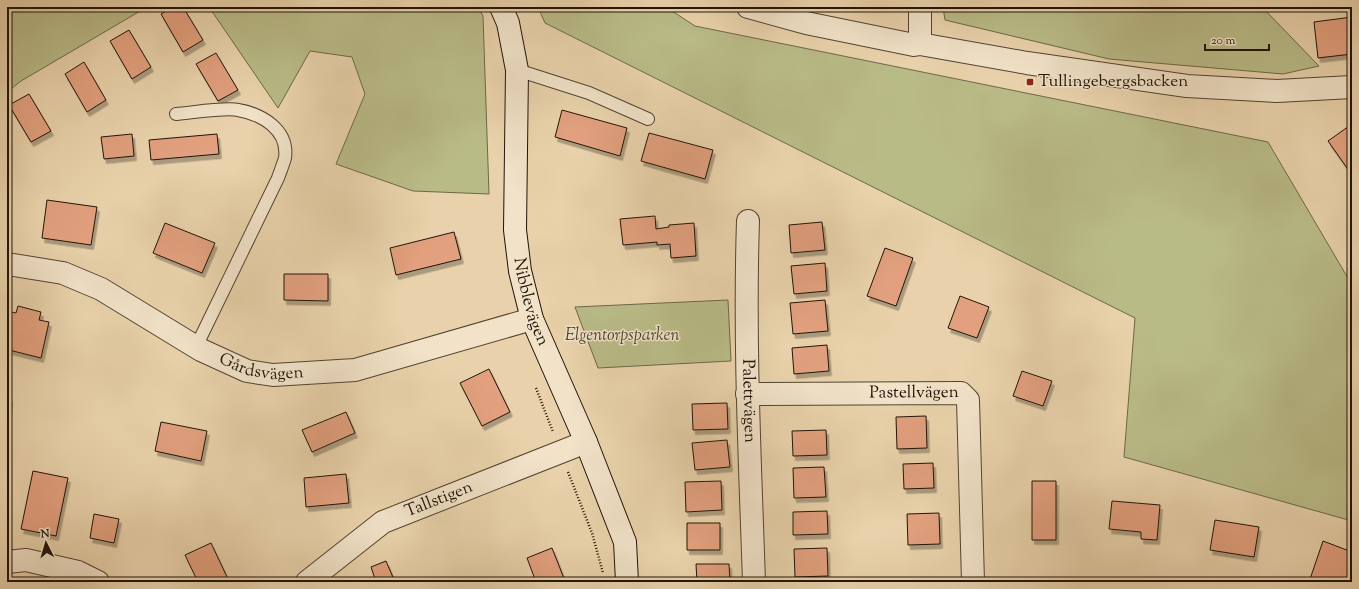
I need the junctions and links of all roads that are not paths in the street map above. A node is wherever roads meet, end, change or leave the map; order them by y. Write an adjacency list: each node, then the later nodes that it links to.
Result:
1 (500, 7): 5 (street, Nibblevägen)
2 (748, 7): 4 (street)
3 (920, 7): 4 (street)
4 (920, 44): 6 (street)
5 (517, 70): 8 (lane); 11 (street, Nibblevägen)
6 (1352, 88)
7 (176, 114): 12 (lane)
8 (648, 119)
9 (748, 220): 13 (street, Palettvägen)
10 (7, 264): 12 (street, Gårdsvägen)
11 (532, 319): 12 (street, Gårdsvägen); 14 (street, Nibblevägen)
12 (196, 347)
13 (747, 394): 19 (street, Palettvägen); 20 (street, Pastellvägen)
14 (586, 442): 17 (street, Tallstigen); 18 (street, Nibblevägen)
15 (7, 562): 16 (street)
16 (98, 582)
17 (306, 582)
18 (627, 582)
19 (754, 582)
20 (973, 582)

